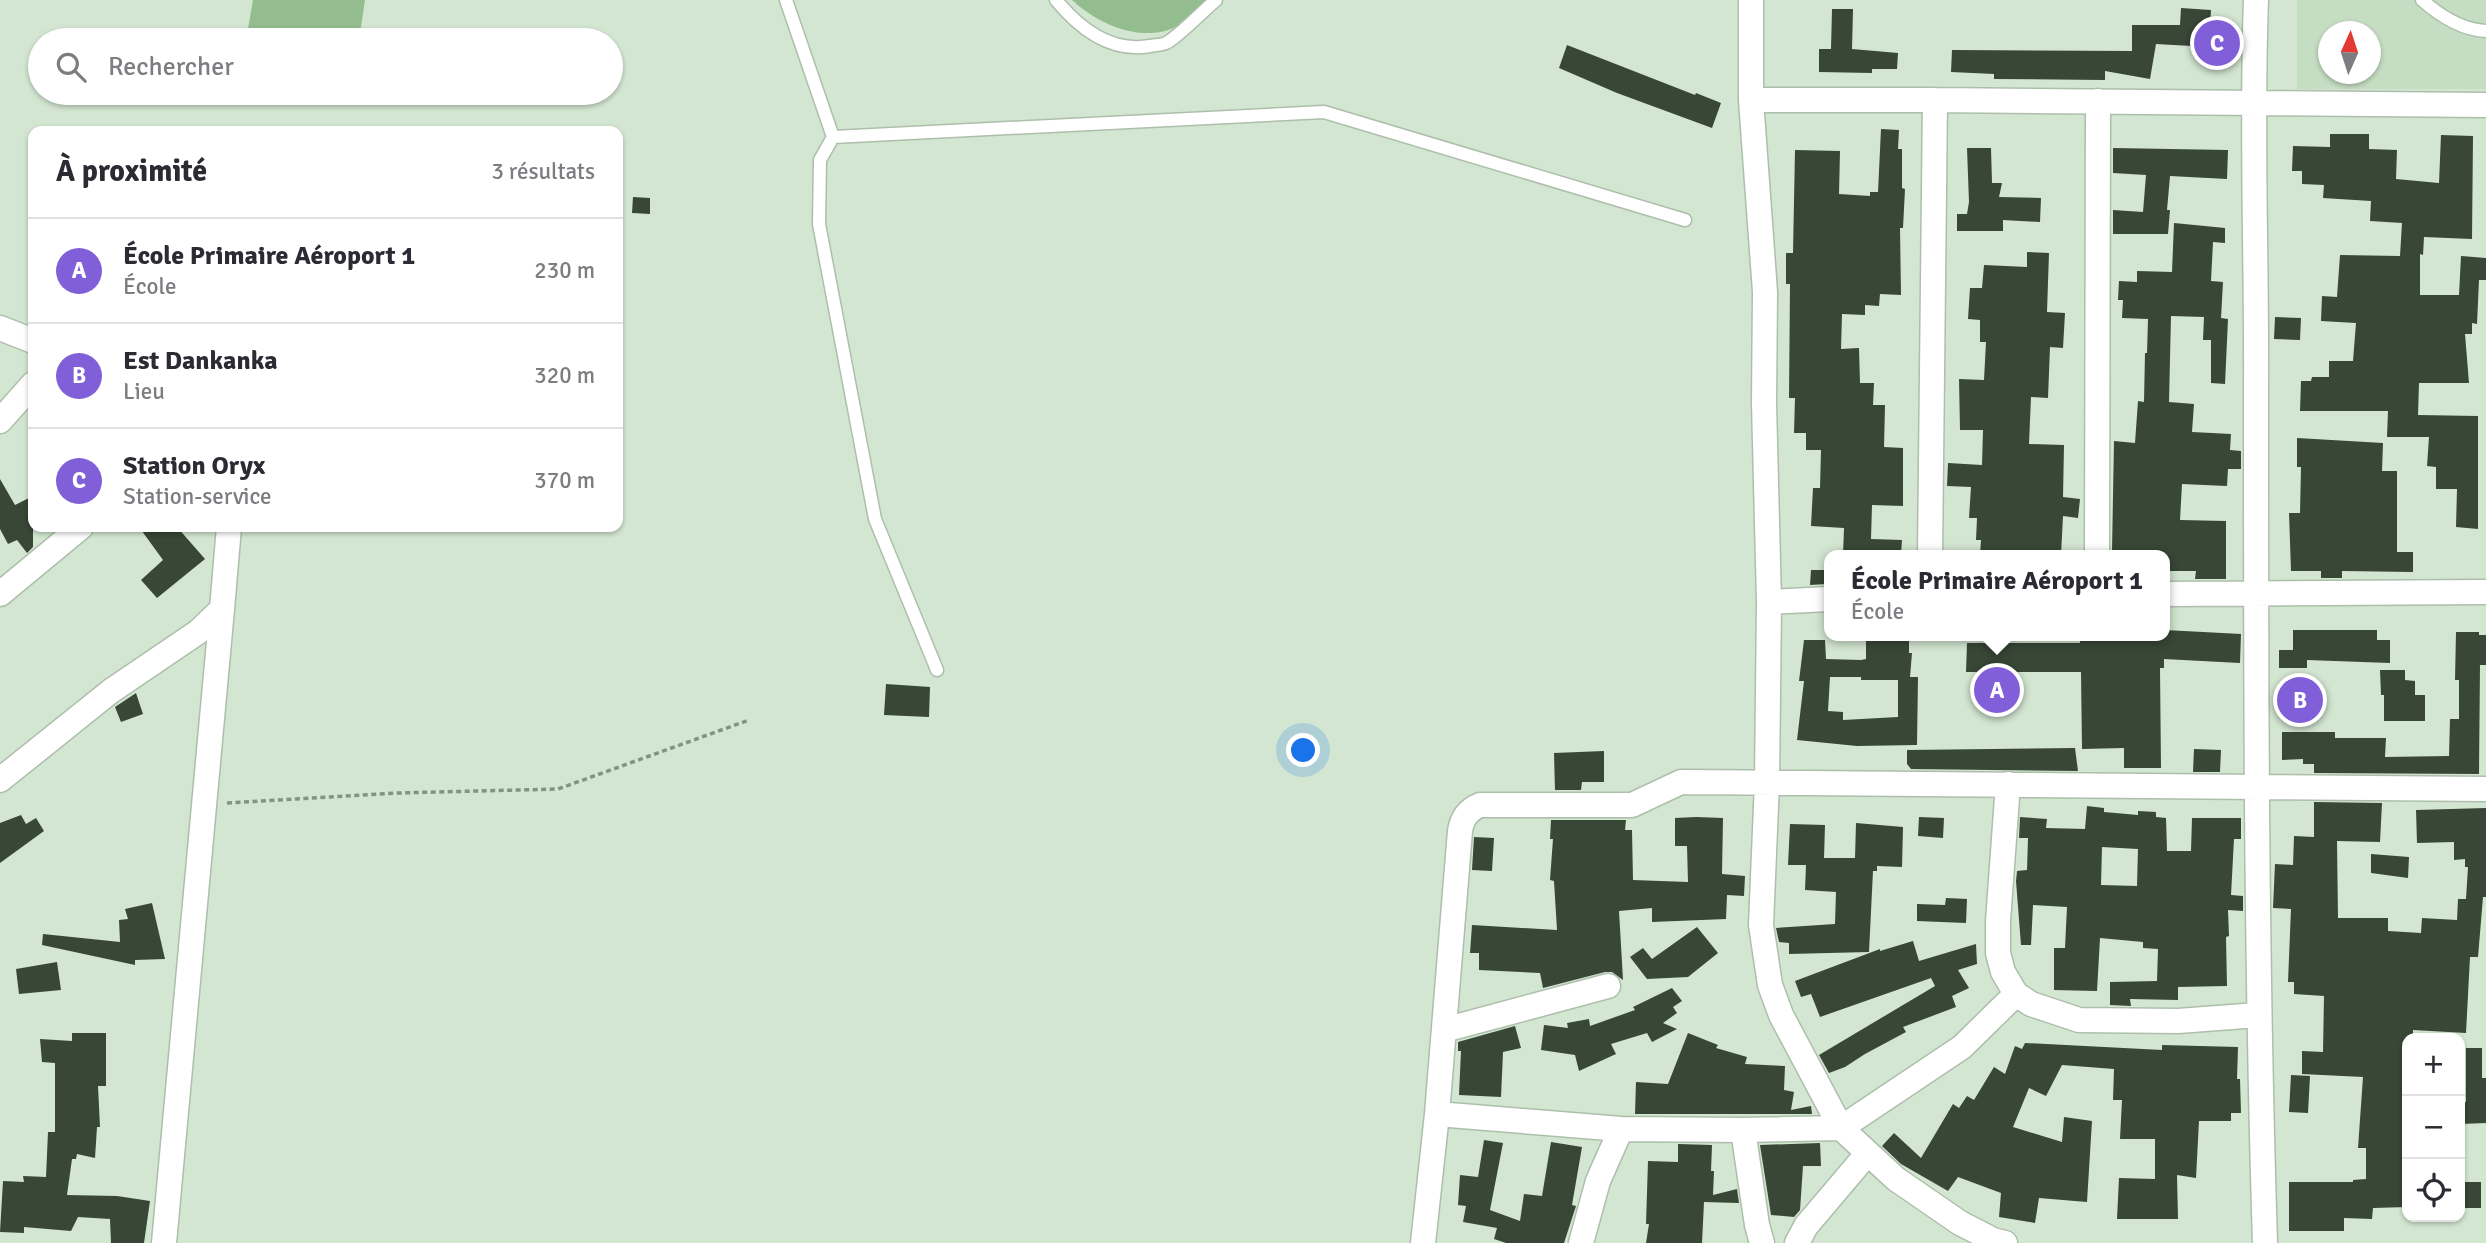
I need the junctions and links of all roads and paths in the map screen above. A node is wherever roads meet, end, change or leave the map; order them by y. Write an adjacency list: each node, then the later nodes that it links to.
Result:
1 (786, 0): 13 (lane)
2 (1056, 0): 3 (lane)
3 (1216, 0)
4 (1751, 0): 8 (street)
5 (2256, 0): 11 (street)
6 (2421, 0): 7 (lane)
7 (2486, 31)
8 (1751, 100): 9 (street); 28 (street)
9 (1935, 100): 10 (street); 21 (street)
10 (2098, 101): 11 (street); 22 (street)
11 (2252, 103): 12 (street); 26 (street)
12 (2486, 105)
13 (833, 137): 14 (lane); 30 (lane)
14 (1685, 220)
15 (0, 328): 16 (street)
16 (28, 339)
17 (28, 390): 18 (street)
18 (0, 421)
19 (75, 532): 24 (street)
20 (229, 532): 29 (street)
21 (1930, 550)
22 (2097, 550)
23 (2486, 592): 26 (street)
24 (0, 594)
25 (2170, 594): 26 (street)
26 (2256, 594): 35 (street)
27 (1824, 600): 28 (street)
28 (1769, 602): 33 (street)
29 (222, 609): 32 (street); 37 (street)
30 (937, 670)
31 (749, 720): 37 (path)
32 (4, 770)
33 (1767, 782): 34 (street); 41 (street); 43 (street)
34 (2008, 784): 35 (street); 39 (street)
35 (2257, 787): 36 (street); 40 (street)
36 (2486, 789)
37 (204, 804): 47 (street)
38 (1608, 986): 41 (street)
39 (2016, 994): 40 (street); 43 (street)
40 (2258, 1014): 53 (street)
41 (1444, 1030): 42 (street)
42 (1437, 1114): 44 (street); 48 (street)
43 (1840, 1128): 45 (street); 46 (street)
44 (1620, 1129): 45 (street); 49 (street)
45 (1744, 1130): 50 (street)
46 (1867, 1154): 51 (street); 52 (street)
47 (164, 1243)
48 (1423, 1243)
49 (1581, 1243)
50 (1762, 1243)
51 (1797, 1243)
52 (2005, 1243)
53 (2265, 1243)

